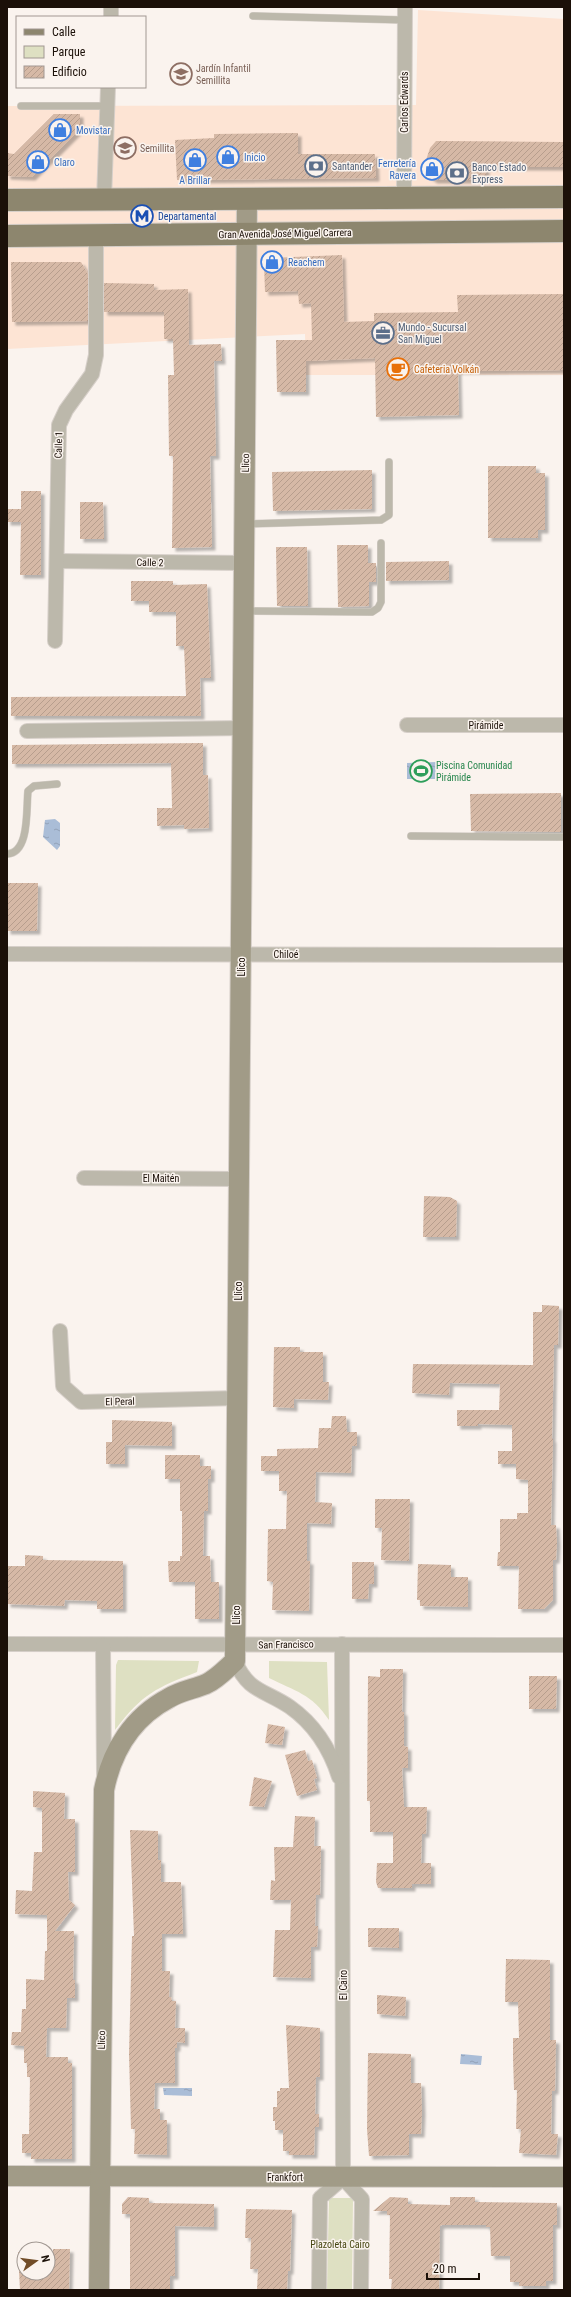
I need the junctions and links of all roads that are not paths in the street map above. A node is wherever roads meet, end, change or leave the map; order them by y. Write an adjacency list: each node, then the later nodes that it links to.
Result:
1 (405, 13): 2 (lane); 6 (street, Carlos Edwards)
2 (253, 16)
3 (108, 88): 5 (street)
4 (21, 106): 5 (lane)
5 (108, 106): 10 (street)
6 (404, 197): 7 (main road); 8 (main road)
7 (564, 197)
8 (247, 198): 10 (main road); 12 (street, Llico)
9 (7, 200): 10 (main road)
10 (104, 200)
11 (564, 231): 12 (main road, Gran Avenida José Miguel Carrera)
12 (247, 233): 14 (main road, Gran Avenida José Miguel Carrera); 16 (street, Llico)
13 (7, 236): 14 (main road, Gran Avenida José Miguel Carrera)
14 (96, 236): 18 (street, Calle 1)
15 (389, 462): 16 (lane)
16 (244, 524): 19 (street, Llico)
17 (381, 544): 20 (lane)
18 (56, 561): 19 (street, Calle 2); 21 (street, Calle 1)
19 (244, 563): 20 (street, Llico)
20 (244, 611): 24 (street, Llico)
21 (55, 641)
22 (564, 725): 23 (street, Pirámide)
23 (407, 726)
24 (243, 728): 25 (street); 31 (street, Llico)
25 (27, 730)
26 (57, 784): 29 (lane)
27 (411, 836): 28 (lane)
28 (564, 837)
29 (7, 854)
30 (7, 954): 31 (street, Chiloé)
31 (241, 954): 32 (street, Chiloé); 34 (street, Llico)
32 (564, 955)
33 (84, 1178): 34 (street, El Maitén)
34 (239, 1179): 36 (street, Llico)
35 (60, 1331): 36 (street, El Peral)
36 (238, 1398): 41 (street, Llico)
37 (7, 1644): 39 (street, San Francisco)
38 (342, 1644): 40 (street, San Francisco); 41 (street, San Francisco); 43 (street, El Cairo)
39 (103, 1645): 41 (street, San Francisco); 42 (street, Llico)
40 (564, 1645)
41 (235, 1653): 42 (street, Llico); 43 (street, El Cairo)
42 (104, 1790): 45 (street, Llico)
43 (342, 1793): 47 (street, El Cairo)
44 (7, 2176): 45 (street, Frankfort)
45 (100, 2177): 47 (street, Frankfort); 48 (street, Llico)
46 (564, 2177): 47 (street, Frankfort)
47 (342, 2178): 49 (street); 50 (street)
48 (99, 2290)
49 (320, 2290)
50 (361, 2290)

